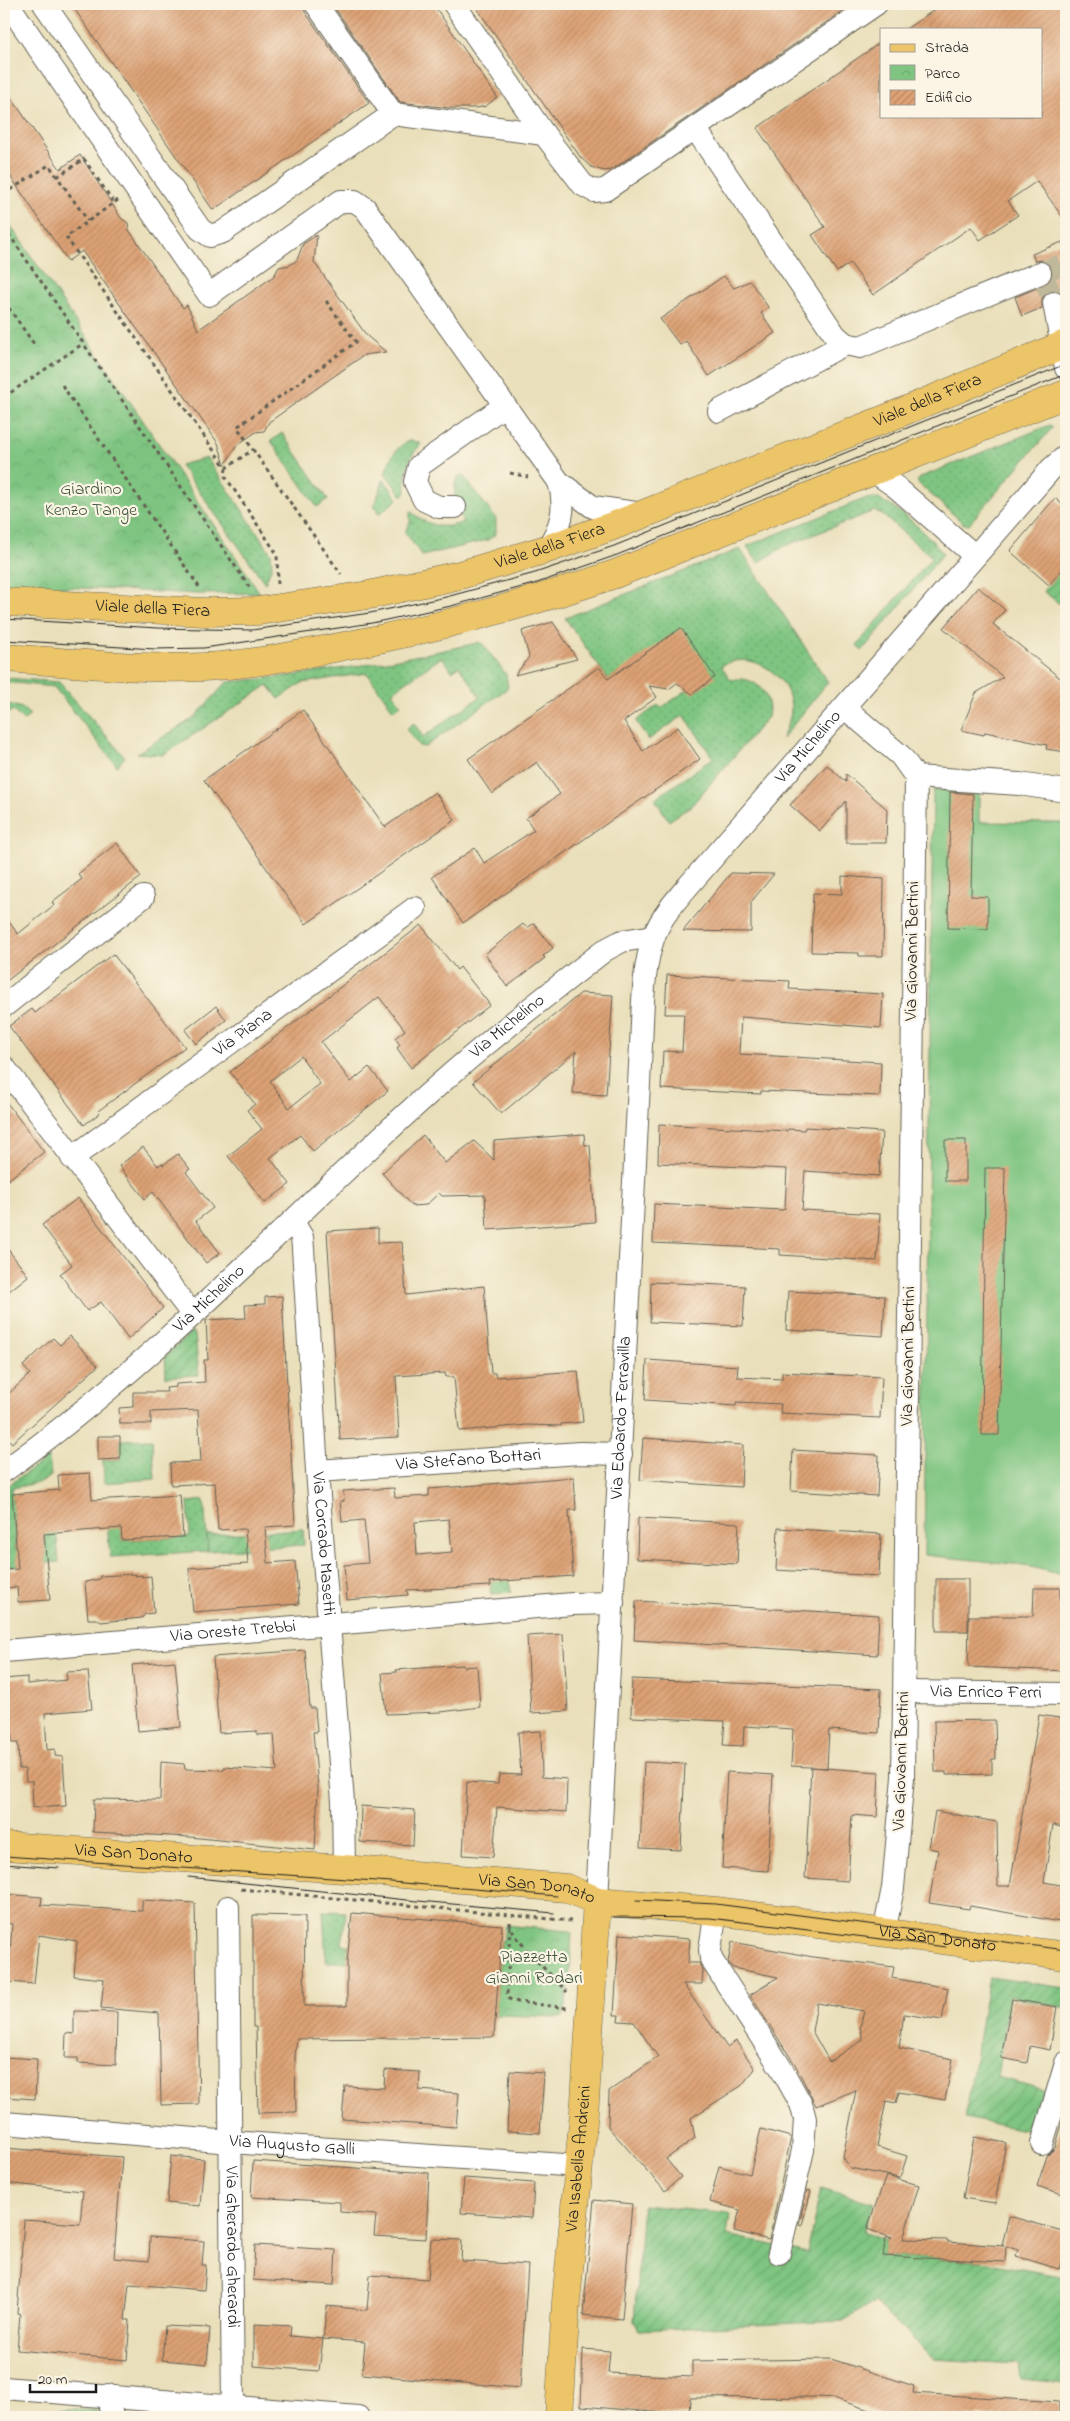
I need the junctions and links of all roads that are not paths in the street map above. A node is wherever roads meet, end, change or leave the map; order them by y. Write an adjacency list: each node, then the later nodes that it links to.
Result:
1 (8, 4): 14 (street)
2 (44, 4): 6 (street)
3 (316, 4): 6 (street)
4 (454, 4): 8 (street)
5 (876, 4): 7 (street)
6 (393, 114): 8 (street)
7 (695, 128): 8 (street); 11 (street)
8 (544, 134)
9 (1040, 274): 11 (street)
10 (1054, 303): 12 (street)
11 (845, 344): 15 (street)
12 (1065, 352): 21 (main road, Viale della Fiera)
13 (1066, 394): 18 (main road)
14 (504, 406): 19 (street); 20 (street)
15 (718, 411)
16 (1066, 444): 17 (street, Via Michelino)
17 (1059, 462): 23 (street, Via Michelino)
18 (873, 472): 23 (street); 25 (main road)
19 (559, 482): 21 (street); 22 (street)
20 (455, 507)
21 (644, 514): 22 (main road, Viale della Fiera)
22 (547, 550): 24 (main road, Viale della Fiera)
23 (975, 556): 26 (street, Via Michelino)
24 (4, 602)
25 (4, 658)
26 (845, 708): 27 (street); 31 (street, Via Michelino)
27 (916, 777): 28 (street); 43 (street, Via Giovanni Bertini)
28 (1066, 791)
29 (143, 897): 32 (street)
30 (416, 908): 34 (street, Via Piana)
31 (654, 936): 35 (street, Via Michelino); 37 (street, Via Edoardo Ferravilla)
32 (4, 1006)
33 (4, 1067): 34 (street)
34 (72, 1158): 36 (street)
35 (293, 1222): 36 (street, Via Michelino); 38 (street, Via Corrado Masetti)
36 (192, 1314): 39 (street, Via Michelino)
37 (621, 1454): 38 (street, Via Stefano Bottari); 40 (street, Via Edoardo Ferravilla)
38 (317, 1471): 41 (street, Via Corrado Masetti)
39 (4, 1472)
40 (613, 1603): 41 (street, Via Oreste Trebbi); 48 (street, Via Edoardo Ferravilla)
41 (328, 1625): 42 (street, Via Oreste Trebbi); 46 (street, Via Corrado Masetti)
42 (4, 1651)
43 (905, 1692): 44 (street, Via Enrico Ferri); 50 (street, Via Giovanni Bertini)
44 (1066, 1694)
45 (4, 1846): 46 (main road, Via San Donato)
46 (344, 1869): 48 (main road, Via San Donato)
47 (230, 1898): 54 (street, Via Gherardo Gherardi)
48 (597, 1901): 49 (main road, Via San Donato); 56 (main road, Via Isabella Andreini)
49 (716, 1911): 50 (main road, Via San Donato); 57 (street)
50 (884, 1933): 51 (main road, Via San Donato)
51 (1066, 1956)
52 (1066, 2063): 55 (street)
53 (4, 2122): 54 (street, Via Augusto Galli)
54 (232, 2142): 56 (street, Via Augusto Galli); 60 (street, Via Gherardo Gherardi)
55 (1042, 2144)
56 (579, 2166): 63 (main road, Via Isabella Andreini)
57 (779, 2253)
58 (4, 2388): 59 (street)
59 (108, 2395): 60 (street); 61 (street)
60 (233, 2407): 62 (street)
61 (112, 2417)
62 (358, 2417)
63 (559, 2417)

